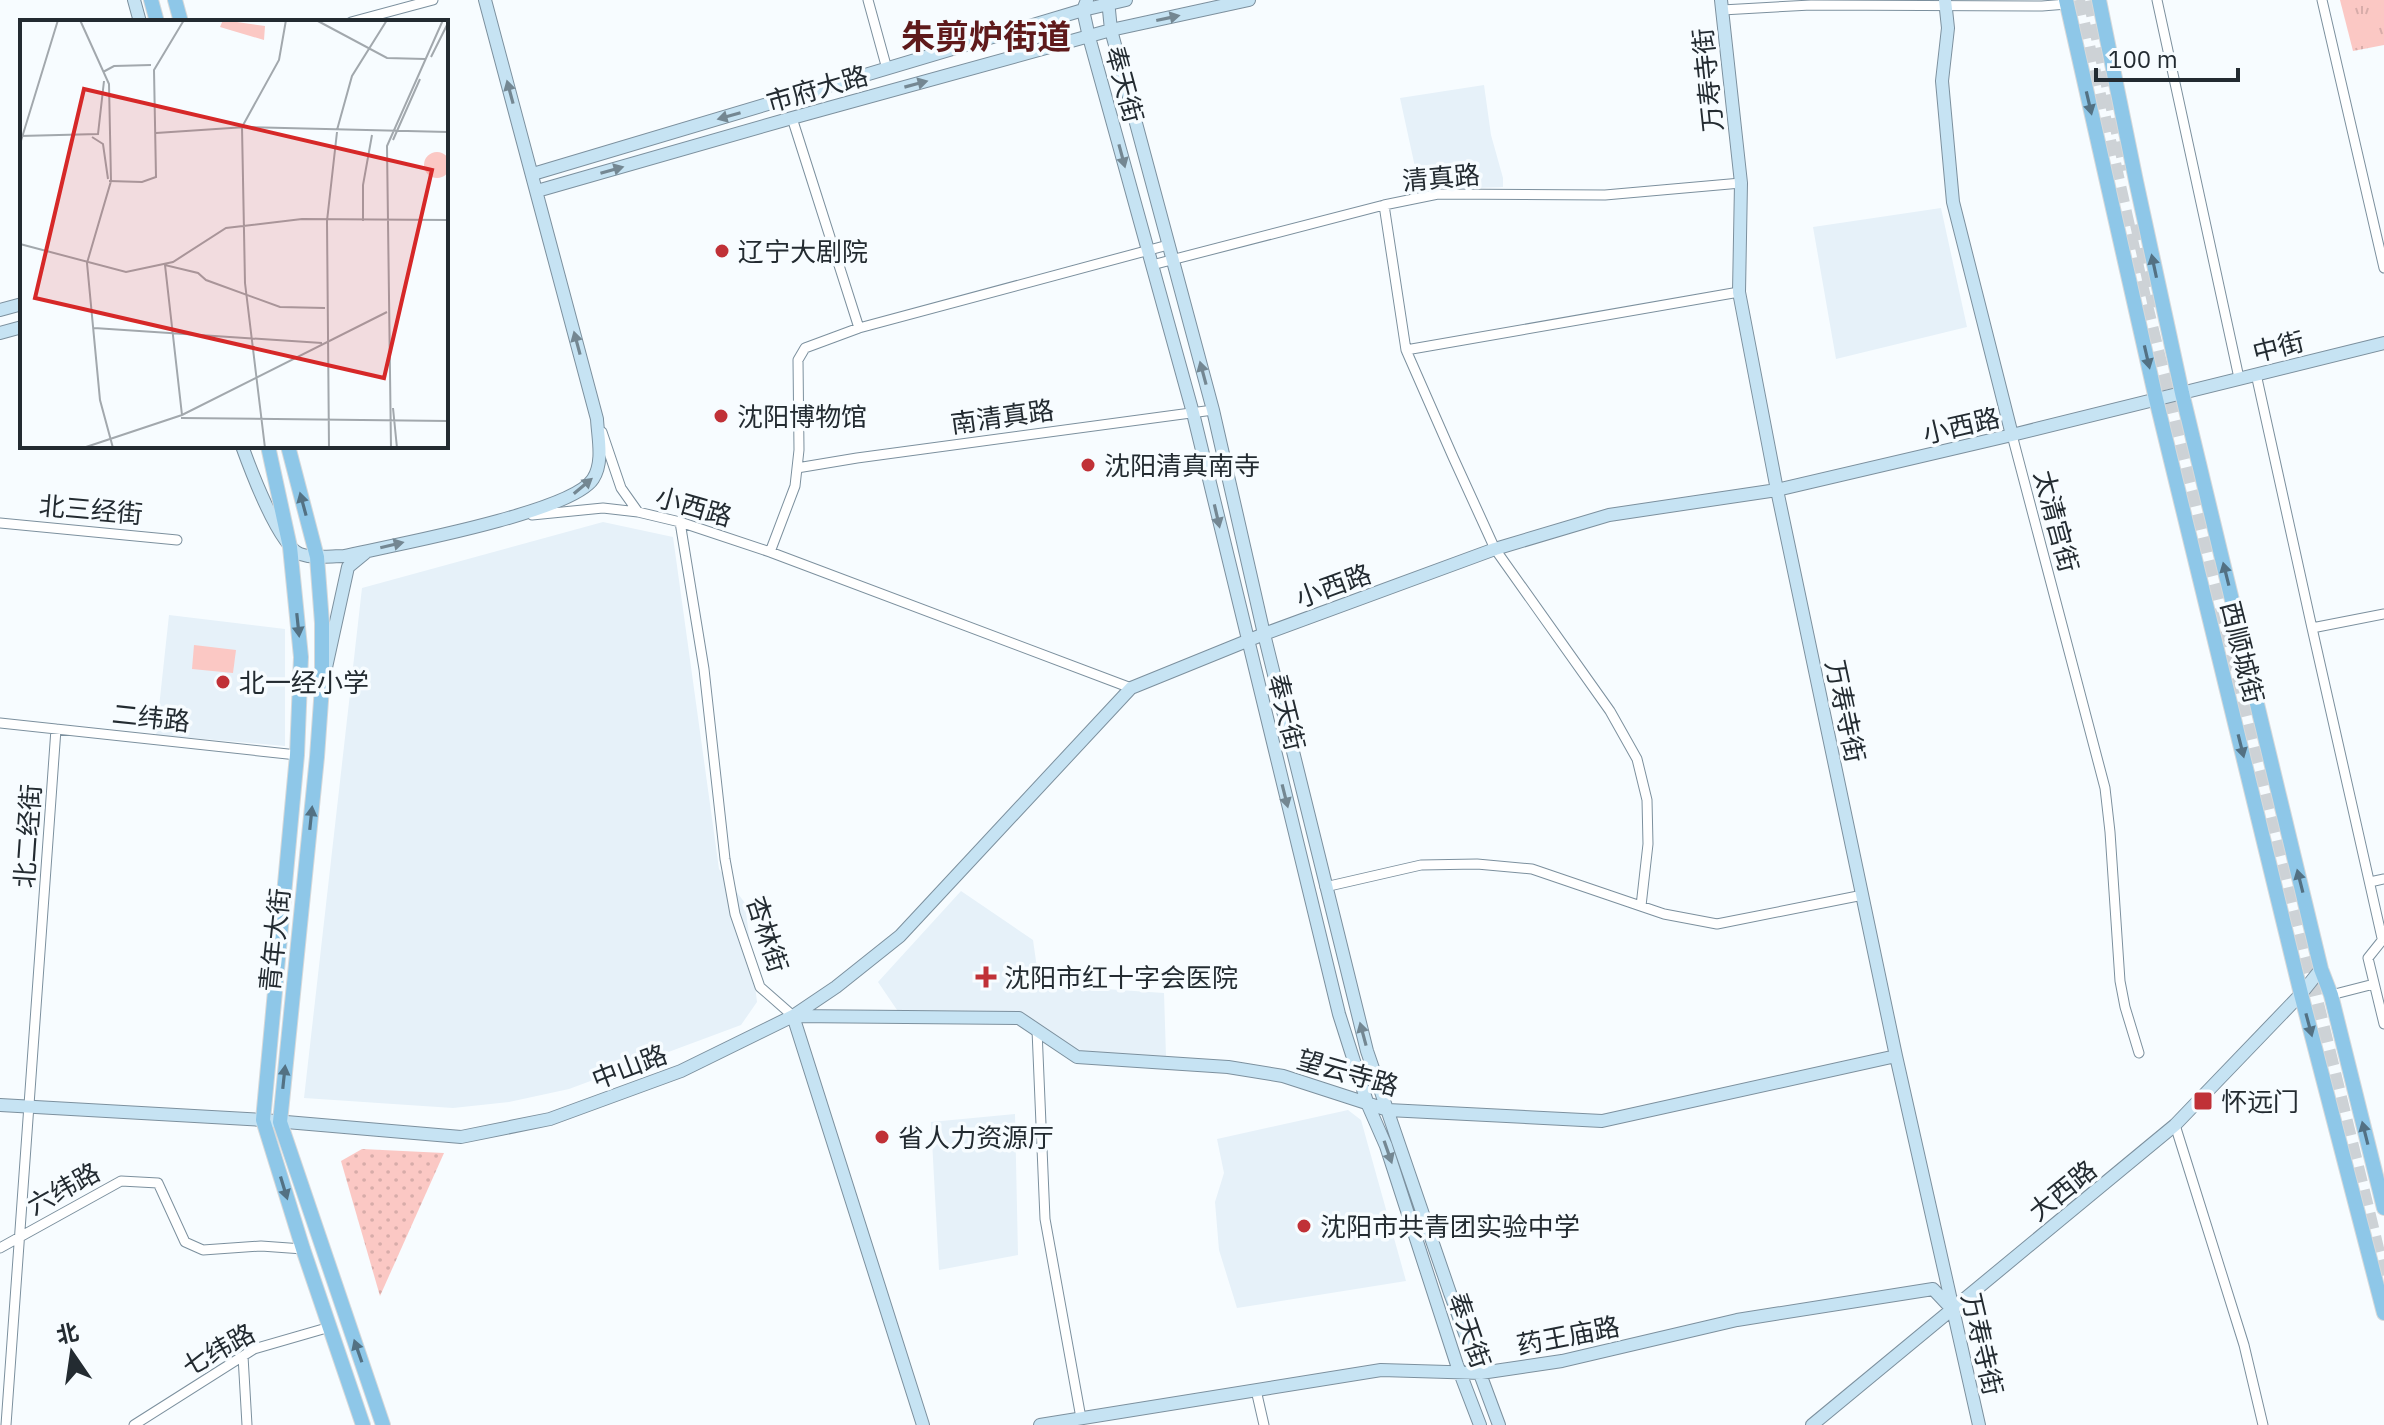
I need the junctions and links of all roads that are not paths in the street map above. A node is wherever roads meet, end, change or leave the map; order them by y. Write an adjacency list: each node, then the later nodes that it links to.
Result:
1 (134, 0): 18 (street)
2 (151, 0): 19 (main road)
3 (175, 0): 20 (main road)
4 (433, 0): 21 (street)
5 (485, 0): 26 (street, one-way to 5)
6 (868, 0): 24 (street)
7 (1126, 0): 12 (street, 市府大路)
8 (1249, 0): 22 (street, 市府大路, one-way to 8)
9 (2099, 0): 45 (main road, 西顺城街, one-way to 9)
10 (2157, 0): 44 (street)
11 (2322, 0): 34 (street)
12 (1108, 2): 16 (street, 市府大路); 22 (street, 奉天街)
13 (1810, 2): 14 (street); 17 (street)
14 (1945, 2): 15 (street); 50 (street, 太清宫街)
15 (2066, 2): 46 (main road, 西顺城街, one-way to 46)
16 (1085, 5): 23 (street, 奉天街); 24 (street, 市府大路)
17 (1721, 5): 27 (street, 万寿寺街)
18 (139, 20)
19 (156, 20)
20 (180, 20)
21 (358, 20)
22 (1111, 30): 23 (street, 市府大路); 30 (street, 奉天街)
23 (1089, 37): 25 (street, 市府大路, one-way to 23); 31 (street, 奉天街, one-way to 31)
24 (887, 69): 26 (street, 市府大路, one-way to 26)
25 (792, 118): 28 (street, 市府大路, one-way to 25); 39 (street)
26 (533, 174): 28 (street)
27 (1741, 183): 29 (street, 清真路); 35 (street, 万寿寺街)
28 (537, 191): 49 (street, one-way to 28)
29 (1384, 205): 32 (street, 清真路); 42 (street)
30 (1168, 245): 31 (street); 32 (street, 奉天街)
31 (1148, 250): 33 (street, 奉天街); 39 (street)
32 (1172, 259): 33 (street, 清真路); 47 (street, 奉天街, one-way to 32)
33 (1152, 265): 48 (street, 奉天街)
34 (2384, 268)
35 (1739, 292): 42 (street); 55 (street, 万寿寺街)
36 (20, 305): 37 (street)
37 (0, 310)
38 (20, 328): 40 (street)
39 (859, 328): 54 (street)
40 (0, 333)
41 (2384, 343): 43 (street, 中街)
42 (1406, 350): 62 (street)
43 (2256, 374): 44 (street, 中街); 67 (street)
44 (2239, 378): 45 (street, 中街)
45 (2182, 393): 46 (street, 小西路); 81 (main road, 西顺城街, one-way to 45)
46 (2156, 399): 50 (street, 小西路); 83 (main road, 西顺城街, one-way to 83)
47 (1213, 410): 48 (street, 南清真路); 68 (street, 奉天街)
48 (1193, 413): 54 (street, 南清真路); 69 (street, 奉天街, one-way to 69)
49 (597, 419): 56 (street); 57 (street, one-way to 49)
50 (2012, 435): 55 (street, 小西路); 88 (street, 太清宫街)
51 (243, 448): 61 (street)
52 (268, 448): 61 (main road, 青年大街)
53 (289, 448): 65 (main road, 青年大街, one-way to 53)
54 (797, 468): 64 (street)
55 (1777, 490): 62 (street, 小西路); 78 (street, 万寿寺街)
56 (638, 512): 57 (street, 小西路); 58 (street, 小西路)
57 (516, 517): 63 (street, one-way to 57)
58 (680, 522): 64 (street, 小西路); 85 (street, 杏林街)
59 (0, 523): 60 (street, 北三经街)
60 (177, 540)
61 (290, 547): 65 (street); 74 (main road, 青年大街, one-way to 74)
62 (1495, 549): 68 (street, 小西路); 79 (street)
63 (367, 551): 65 (street); 70 (street)
64 (770, 552): 71 (street, 小西路)
65 (317, 557): 70 (main road, 青年大街)
66 (2384, 614): 67 (street)
67 (2312, 628): 76 (street)
68 (1264, 634): 69 (street, 小西路); 77 (street, 奉天街)
69 (1247, 641): 71 (street, 小西路); 91 (street, 奉天街, one-way to 91)
70 (322, 687): 95 (main road, 青年大街, one-way to 70)
71 (1131, 688): 85 (street, 中山路)
72 (0, 723): 73 (street, 二纬路)
73 (56, 729): 74 (street, 二纬路); 92 (street, 北二经街)
74 (297, 755): 94 (main road, 青年大街)
75 (2384, 879): 76 (street)
76 (2370, 882): 80 (street)
77 (1325, 887): 79 (street); 93 (street, 奉天街, one-way to 77)
78 (1863, 895): 79 (street); 89 (street, 万寿寺街)
79 (1641, 906)
80 (2383, 938): 82 (street)
81 (2321, 969): 83 (street, 大西路); 84 (main road, 西顺城街)
82 (2374, 984): 84 (street); 86 (street)
83 (2301, 994): 96 (street, 大西路); 102 (main road, 西顺城街, one-way to 102)
84 (2331, 995): 97 (main road, 西顺城街, one-way to 84)
85 (793, 1016): 87 (street, 望云寺路); 95 (street, 中山路); 115 (street)
86 (2384, 1024)
87 (1037, 1030): 91 (street, 望云寺路); 108 (street)
88 (2139, 1053)
89 (1896, 1056): 93 (street, 望云寺路); 101 (street, 万寿寺街)
90 (0, 1105): 92 (street, 中山路)
91 (1368, 1105): 93 (street, 望云寺路); 105 (street, 奉天街, one-way to 105)
92 (29, 1106): 94 (street, 中山路); 98 (street, 北二经街)
93 (1388, 1110): 106 (street, 奉天街)
94 (263, 1120): 95 (street, 中山路); 100 (main road, 青年大街, one-way to 100)
95 (280, 1122): 114 (main road, 青年大街, one-way to 95)
96 (2175, 1125): 101 (street, 大西路); 109 (street)
97 (2384, 1208)
98 (20, 1237): 99 (street, 六纬路); 100 (street, 六纬路); 110 (street, 北二经街)
99 (0, 1248)
100 (303, 1249): 103 (main road, 青年大街)
101 (1952, 1308): 106 (street, 药王庙路); 120 (street, 大西路); 121 (street, 万寿寺街)
102 (2384, 1313)
103 (330, 1327): 104 (street, 七纬路); 113 (main road, 青年大街)
104 (243, 1356): 111 (street, 七纬路); 112 (street)
105 (1462, 1372): 106 (street, 药王庙路); 107 (street, 药王庙路); 118 (street, 奉天街)
106 (1481, 1373): 119 (street, 奉天街)
107 (1256, 1390): 108 (street, 药王庙路); 117 (street)
108 (1081, 1418): 116 (street, 药王庙路)
109 (2260, 1424)
110 (6, 1425)
111 (134, 1425)
112 (247, 1425)
113 (363, 1425)
114 (383, 1425)
115 (923, 1425)
116 (1040, 1425)
117 (1264, 1425)
118 (1480, 1425)
119 (1499, 1425)
120 (1812, 1425)
121 (1979, 1425)

